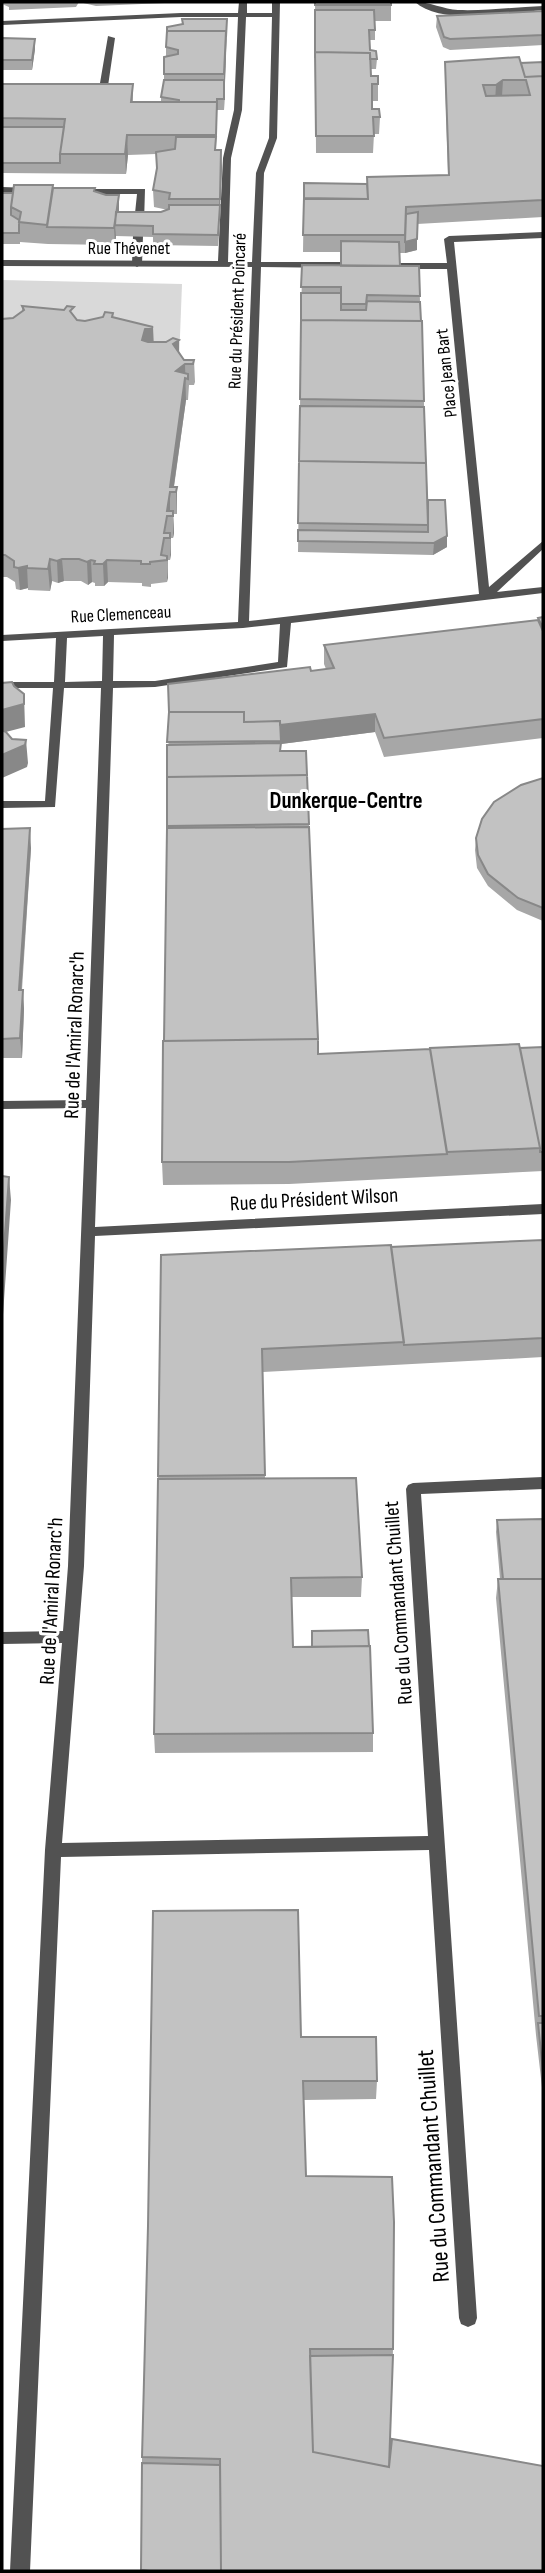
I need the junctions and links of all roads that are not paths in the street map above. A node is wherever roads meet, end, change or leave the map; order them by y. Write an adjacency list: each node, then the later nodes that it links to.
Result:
1 (243, 2): 5 (street)
2 (276, 2): 6 (street, Rue du Président Poincaré)
3 (419, 2): 4 (street)
4 (543, 8)
5 (243, 15): 6 (street); 7 (street); 18 (street)
6 (277, 15): 19 (street, Rue du Président Poincaré)
7 (2, 23)
8 (111, 38): 9 (street)
9 (79, 86)
10 (2, 190): 11 (street)
11 (40, 191)
12 (66, 191): 13 (street)
13 (139, 223)
14 (543, 235): 22 (street, Place Jean Bart)
15 (138, 236): 17 (street)
16 (2, 263): 17 (street, Rue Thévenet)
17 (137, 264): 18 (street, Rue Thévenet)
18 (223, 264): 19 (street, Rue Thévenet)
19 (257, 264): 20 (street, Rue Thévenet); 27 (street, Rue du Président Poincaré)
20 (341, 265)
21 (399, 266): 22 (street)
22 (453, 266): 25 (street, Place Jean Bart)
23 (543, 544): 25 (street)
24 (543, 590): 25 (street)
25 (485, 597): 26 (street)
26 (286, 620): 27 (street); 31 (street)
27 (243, 625): 28 (street, Rue Clemenceau)
28 (109, 633): 29 (street, Rue Clemenceau); 31 (street, Rue de l'Amiral Ronarc'h)
29 (62, 635): 30 (street, Rue Clemenceau); 33 (street)
30 (2, 638)
31 (108, 684): 33 (street); 35 (street, Rue de l'Amiral Ronarc'h)
32 (2, 685): 33 (street)
33 (59, 685): 34 (street)
34 (2, 805)
35 (92, 1104): 36 (street); 38 (street, Rue de l'Amiral Ronarc'h)
36 (2, 1105)
37 (543, 1209): 38 (street, Rue du Président Wilson)
38 (87, 1232): 40 (street, Rue de l'Amiral Ronarc'h)
39 (543, 1483): 42 (street, Rue du Commandant Chuillet)
40 (71, 1637): 41 (street); 43 (street, Rue de l'Amiral Ronarc'h)
41 (2, 1638)
42 (437, 1843): 43 (street); 44 (street, Rue du Commandant Chuillet)
43 (53, 1850): 45 (street, Rue de l'Amiral Ronarc'h)
44 (468, 2318)
45 (20, 2571)

